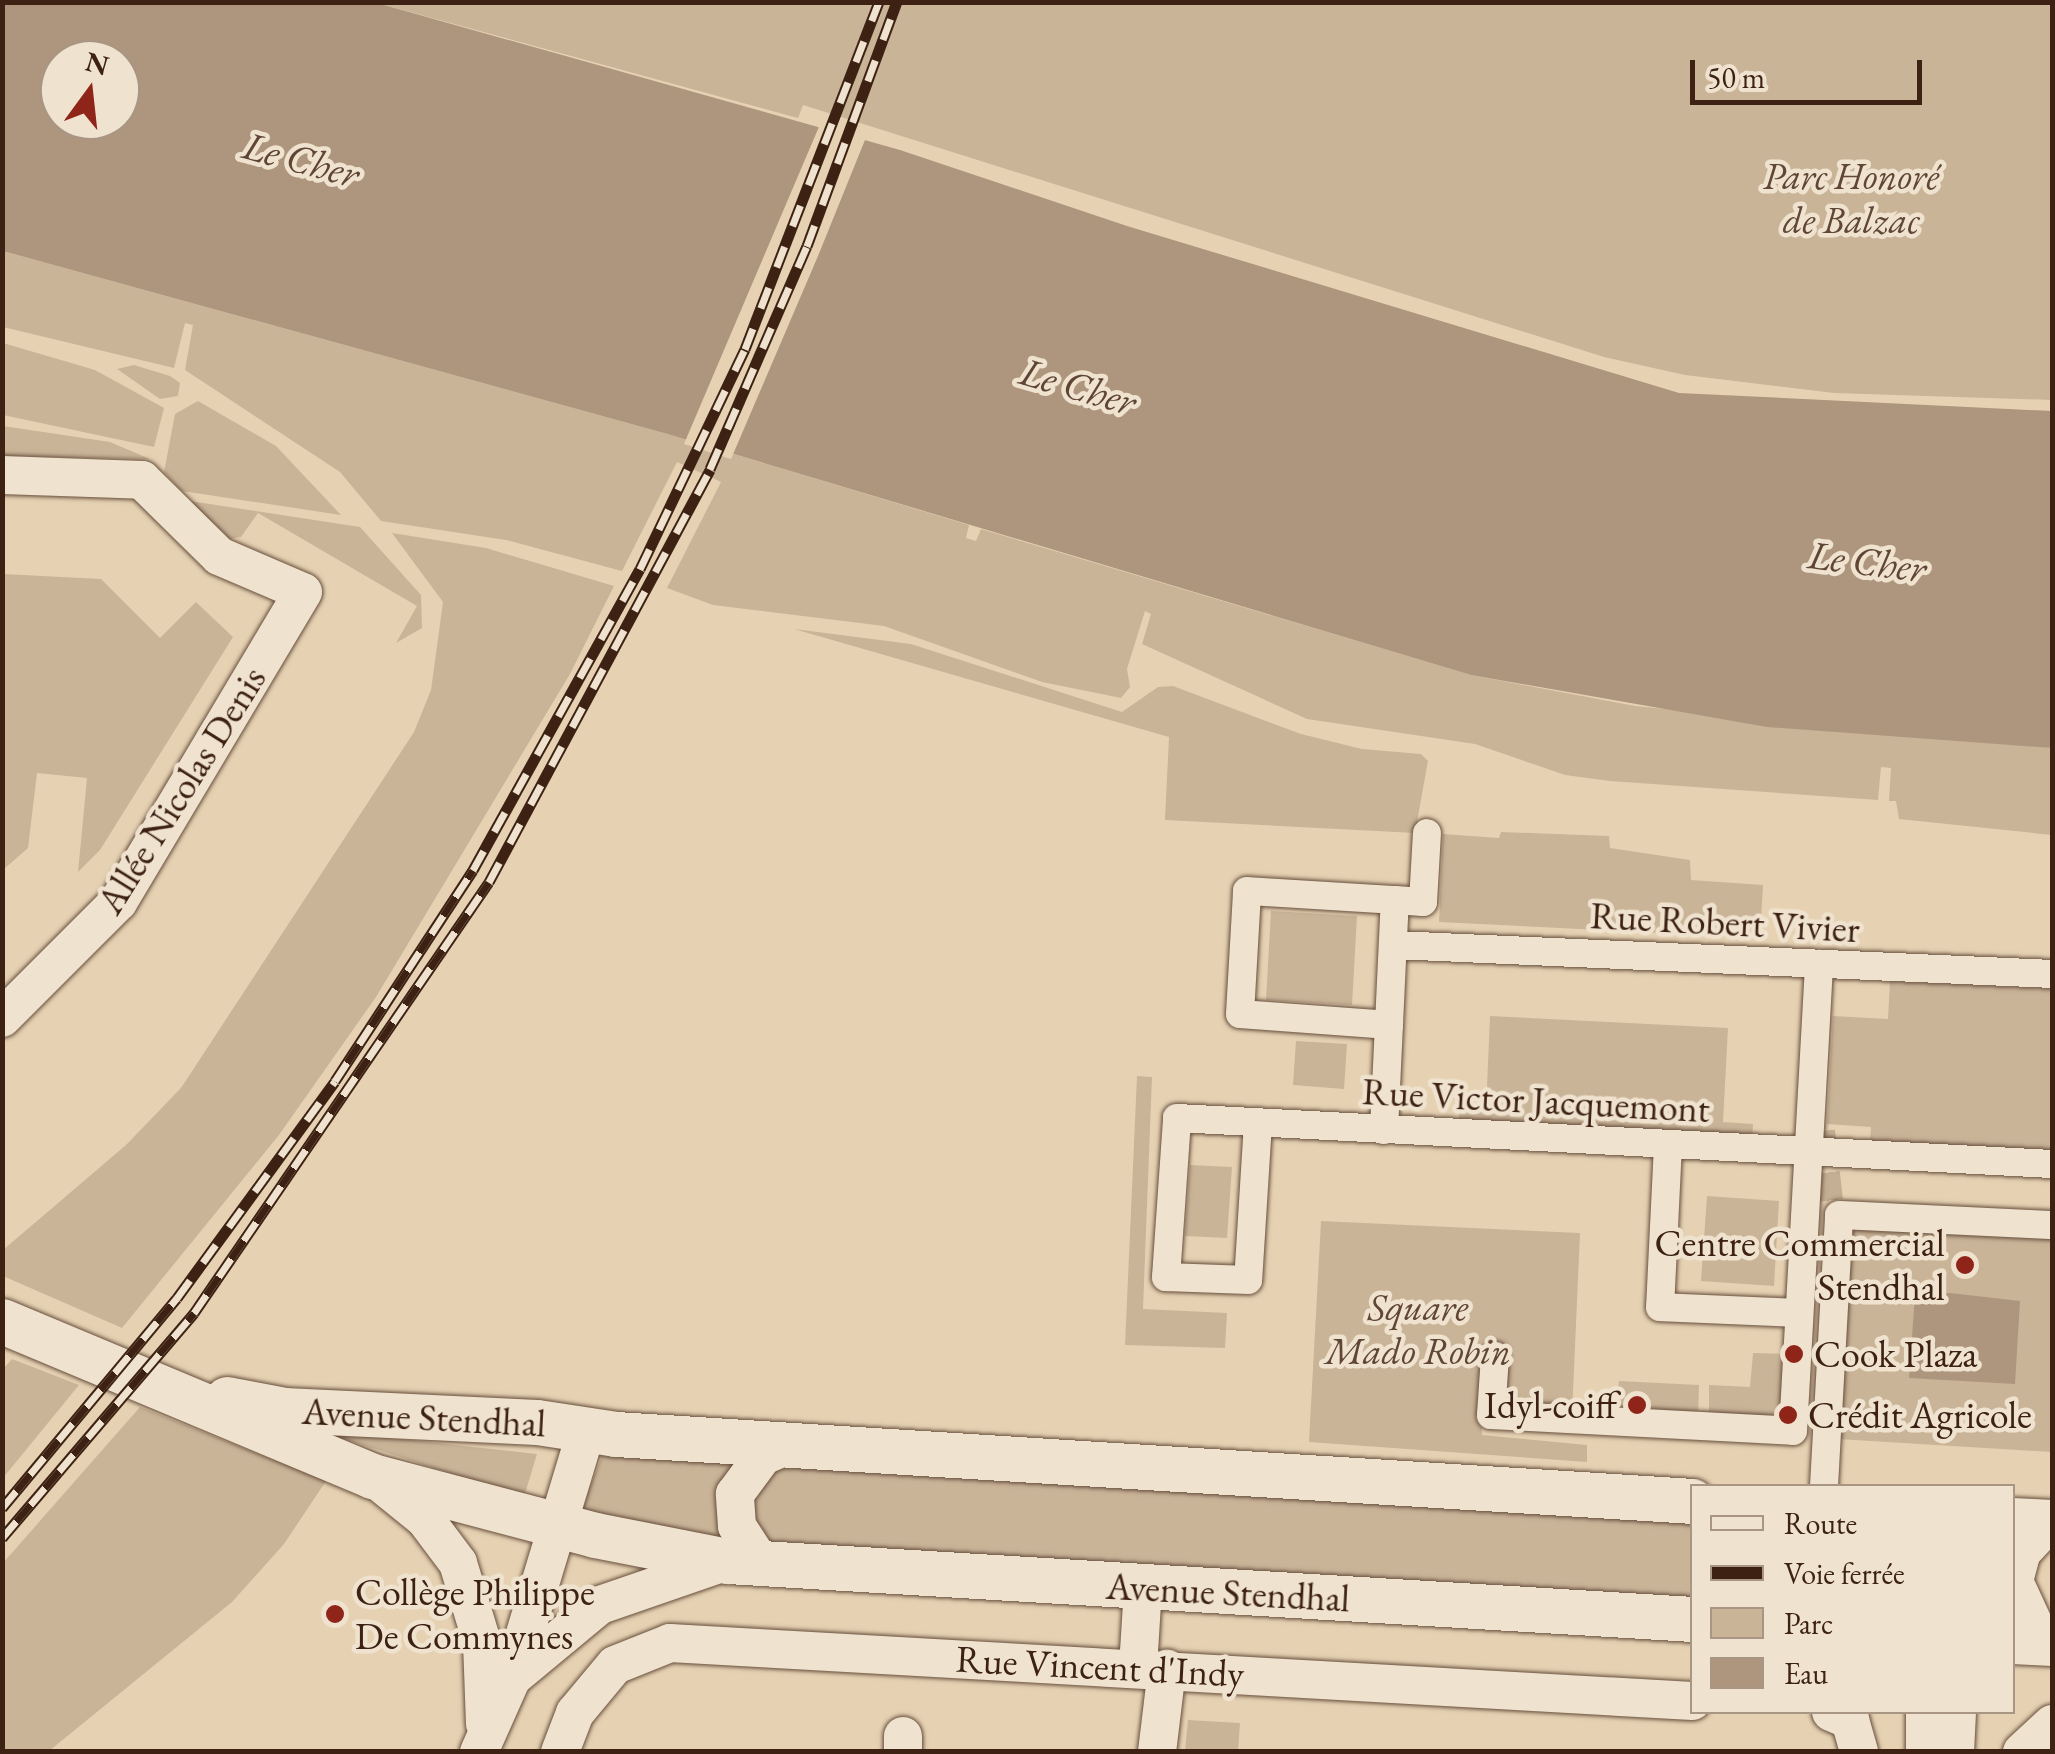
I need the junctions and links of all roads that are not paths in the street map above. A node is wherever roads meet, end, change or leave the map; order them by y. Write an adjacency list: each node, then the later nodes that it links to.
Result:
1 (2, 475): 7 (street, Allée Nicolas Denis)
2 (1426, 833): 3 (street)
3 (1396, 900): 4 (street); 8 (street)
4 (1394, 945): 5 (street, Rue Robert Vivier); 8 (street)
5 (1819, 964): 6 (street, Rue Robert Vivier); 12 (street)
6 (2052, 974)
7 (2, 1018)
8 (1389, 1025): 10 (street)
9 (1258, 1122): 9 (street, Rue Victor Jacquemont); 10 (street, Rue Victor Jacquemont)
10 (1384, 1130): 11 (street, Rue Victor Jacquemont)
11 (1668, 1145): 12 (street, Rue Victor Jacquemont); 15 (street)
12 (1810, 1153): 13 (street, Rue Victor Jacquemont); 15 (street)
13 (2052, 1164)
14 (2052, 1225): 22 (street)
15 (1797, 1313): 17 (street)
16 (2, 1321): 18 (street, Avenue Stendhal)
17 (1495, 1356)
18 (176, 1389): 19 (street, Avenue Stendhal); 21 (street, Avenue Stendhal)
19 (574, 1427): 20 (street, Avenue Stendhal); 25 (street)
20 (793, 1443): 23 (street, Avenue Stendhal); 26 (street)
21 (372, 1476): 25 (street, Avenue Stendhal); 33 (street)
22 (1824, 1484)
23 (1690, 1502)
24 (2038, 1522): 27 (street)
25 (547, 1523): 26 (street, Avenue Stendhal); 33 (street)
26 (746, 1564): 29 (street, Avenue Stendhal); 33 (street)
27 (2015, 1577)
28 (2015, 1584): 31 (street)
29 (1143, 1588): 30 (street, Avenue Stendhal); 32 (street)
30 (1690, 1619)
31 (2036, 1642)
32 (1153, 1668): 34 (street, Rue Vincent d'Indy); 40 (street, Rue Vincent d'Indy); 41 (street)
33 (498, 1682): 39 (street)
34 (1690, 1701)
35 (1836, 1714): 42 (street)
36 (1926, 1714): 43 (street)
37 (1957, 1714): 44 (street)
38 (2052, 1724): 45 (street)
39 (482, 1741)
40 (560, 1752)
41 (1158, 1752)
42 (1859, 1752)
43 (1925, 1752)
44 (1955, 1752)
45 (2022, 1752)

